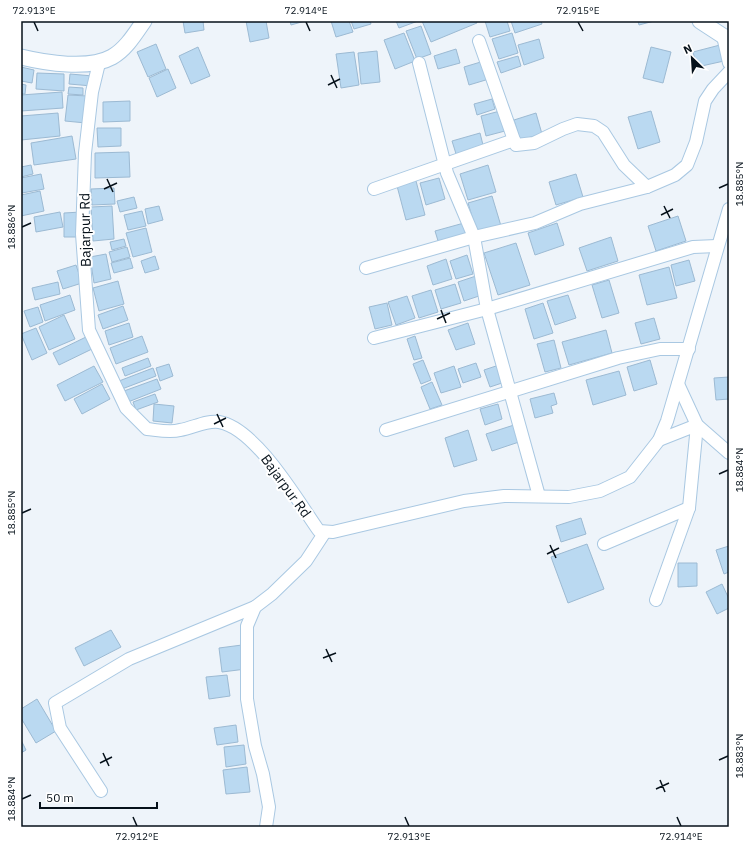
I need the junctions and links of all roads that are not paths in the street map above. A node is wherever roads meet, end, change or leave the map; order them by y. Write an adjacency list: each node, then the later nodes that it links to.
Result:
1 (144, 21): 6 (street)
2 (700, 21): 3 (street)
3 (726, 37): 8 (street)
4 (479, 41): 10 (street)
5 (21, 57): 6 (street)
6 (99, 63): 29 (street, Bajarpur Rd)
7 (419, 63): 11 (street)
8 (729, 63)
9 (729, 72): 12 (street)
10 (514, 140): 11 (street); 12 (street)
11 (445, 165): 13 (street); 15 (street)
12 (647, 186): 15 (street)
13 (374, 189)
14 (729, 209): 16 (street)
15 (474, 237): 17 (street); 18 (street)
16 (717, 246): 18 (street); 20 (street)
17 (366, 268)
18 (487, 309): 19 (street); 22 (street)
19 (374, 338)
20 (689, 350): 21 (street); 22 (street)
21 (678, 384): 23 (street); 25 (street)
22 (510, 392): 24 (street); 27 (street)
23 (697, 425): 25 (street); 26 (street); 28 (street)
24 (386, 430)
25 (658, 440): 27 (street)
26 (729, 453)
27 (539, 496): 29 (street)
28 (689, 508): 30 (street); 31 (street)
29 (324, 532): 32 (street)
30 (604, 544)
31 (656, 600)
32 (255, 607): 33 (street); 34 (street)
33 (101, 792)
34 (266, 827)

